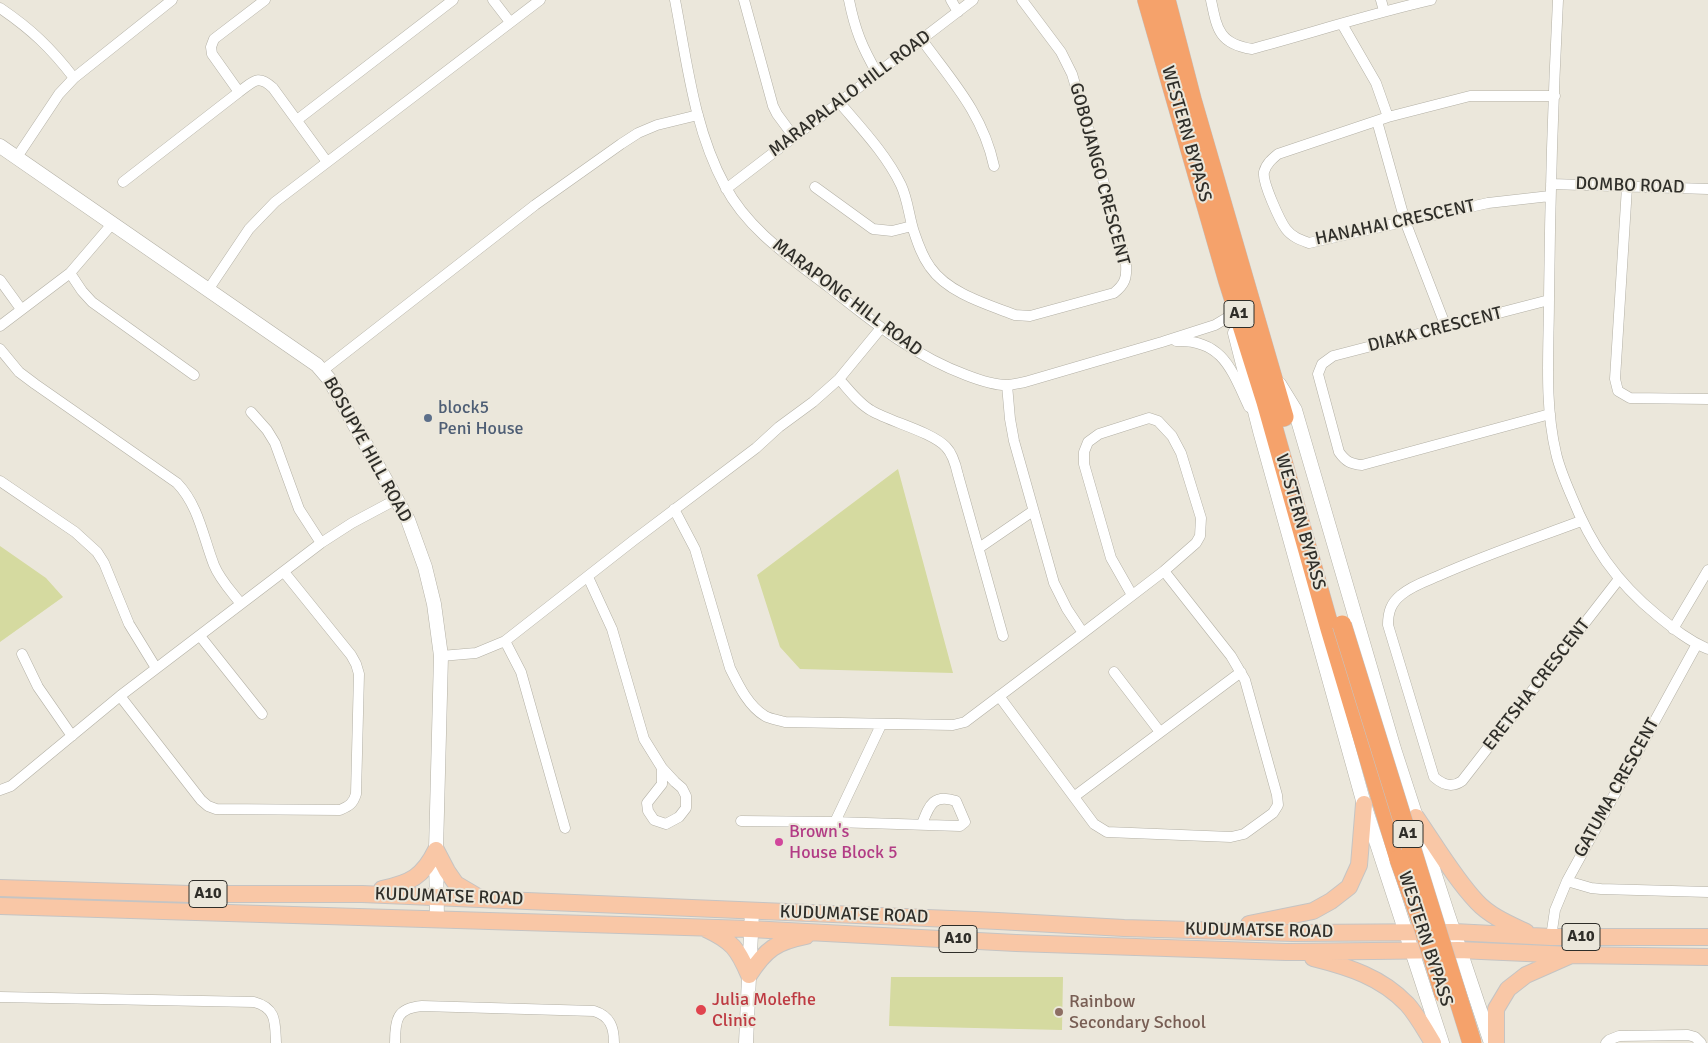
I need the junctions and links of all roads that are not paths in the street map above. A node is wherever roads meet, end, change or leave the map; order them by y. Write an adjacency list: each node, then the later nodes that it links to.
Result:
1 (172, 0): 25 (street)
2 (453, 0): 31 (street)
3 (493, 0): 21 (street)
4 (540, 0): 21 (street)
5 (675, 0): 29 (street, MARAPONG HILL ROAD)
6 (744, 0): 33 (street)
7 (849, 0): 24 (street)
8 (951, 0): 20 (street)
9 (973, 0): 20 (street, MARAPALALO HILL ROAD)
10 (1022, 0): 47 (street, GOBOJANGO CRESCENT)
11 (1148, 0): 50 (highway, WESTERN BYPASS / A1)
12 (1166, 0): 60 (highway, WESTERN BYPASS / A1)
13 (1211, 0): 22 (street)
14 (1381, 0): 19 (street)
15 (1431, 0): 19 (street)
16 (1558, 0): 27 (street)
17 (262, 1): 26 (street)
18 (0, 8): 25 (street)
19 (1384, 11): 22 (street)
20 (958, 12): 23 (street, MARAPALALO HILL ROAD)
21 (510, 22): 36 (street)
22 (1342, 24): 30 (street)
23 (922, 40): 24 (street, MARAPALALO HILL ROAD); 37 (street)
24 (877, 73): 28 (street, MARAPALALO HILL ROAD)
25 (74, 78): 35 (street)
26 (240, 92): 31 (street); 38 (street)
27 (1555, 96): 30 (street); 39 (street)
28 (839, 102): 33 (street, MARAPALALO HILL ROAD); 47 (street)
29 (698, 115): 42 (street, MARAPONG HILL ROAD); 61 (street)
30 (1388, 117): 32 (street)
31 (298, 120): 36 (street)
32 (1377, 121): 45 (street); 45 (street, HANAHAI CRESCENT)
33 (794, 137): 42 (street, MARAPALALO HILL ROAD)
34 (0, 146): 35 (street, BOSUPYE HILL ROAD)
35 (17, 157): 46 (street, BOSUPYE HILL ROAD)
36 (328, 162): 51 (street)
37 (994, 166)
38 (123, 182)
39 (1552, 184): 41 (street, DOMBO ROAD); 44 (street)
40 (815, 186): 47 (street)
41 (1627, 187): 43 (street, DOMBO ROAD); 65 (street)
42 (726, 188): 57 (street, MARAPONG HILL ROAD)
43 (1708, 189)
44 (1550, 196): 45 (street, HANAHAI CRESCENT); 52 (street)
45 (1405, 220): 56 (street)
46 (112, 224): 48 (street); 51 (street, BOSUPYE HILL ROAD)
47 (912, 226)
48 (70, 273): 53 (street); 62 (street)
49 (0, 280): 53 (street)
50 (1228, 280): 54 (street); 146 (highway, WESTERN BYPASS / A1, bridge)
51 (208, 290): 61 (street, BOSUPYE HILL ROAD)
52 (1549, 300): 56 (street, DIAKA CRESCENT); 67 (street)
53 (21, 309): 55 (street)
54 (1230, 316): 58 (street, MARAPONG HILL ROAD); 68 (street)
55 (0, 326)
56 (1446, 327): 67 (street, DIAKA CRESCENT)
57 (881, 328): 63 (street); 64 (street, MARAPONG HILL ROAD)
58 (1162, 342): 64 (street, MARAPONG HILL ROAD); 68 (street)
59 (0, 349): 82 (street)
60 (1271, 370): 105 (street); 147 (highway, WESTERN BYPASS / A1, bridge)
61 (322, 371): 70 (street, BOSUPYE HILL ROAD)
62 (194, 375)
63 (839, 379): 71 (street); 75 (street)
64 (1008, 385): 72 (street)
65 (1708, 399)
66 (251, 412): 74 (street)
67 (1550, 414): 73 (street)
68 (1260, 430): 104 (street)
69 (0, 481): 92 (street)
70 (397, 499): 74 (street); 91 (street, BOSUPYE HILL ROAD)
71 (674, 510): 79 (street); 98 (street)
72 (1033, 511): 75 (street); 84 (street)
73 (1581, 521): 80 (street); 80 (street, ERETSHA CRESCENT)
74 (321, 543): 78 (street)
75 (979, 548): 86 (street)
76 (1708, 570): 83 (street)
77 (1164, 571): 81 (street); 81 (street); 94 (street)
78 (284, 572): 82 (street); 95 (street)
79 (588, 577): 87 (street); 101 (street)
80 (1619, 579): 83 (street)
81 (1132, 595): 84 (street)
82 (241, 604): 85 (street)
83 (1673, 629): 88 (street)
84 (1083, 634): 96 (street)
85 (200, 636): 92 (street); 97 (street)
86 (1003, 636)
87 (505, 641): 91 (street); 109 (street)
88 (1697, 644): 89 (street); 112 (street, GATUMA CRESCENT)
89 (1708, 649)
90 (22, 654): 100 (street)
91 (441, 656): 110 (street, BOSUPYE HILL ROAD)
92 (156, 668): 95 (street)
93 (1114, 672): 99 (street)
94 (1241, 672): 99 (street); 103 (street)
95 (120, 696): 100 (street)
96 (1000, 696): 98 (street); 103 (street)
97 (262, 714)
98 (882, 725): 107 (street)
99 (1160, 732): 103 (street)
100 (72, 736): 102 (street)
101 (662, 768): 101 (street)
102 (0, 790)
103 (1075, 796)
104 (1364, 804): 113 (street); 124 (main road)
105 (1416, 817): 111 (street); 128 (main road)
106 (741, 821): 107 (street)
107 (835, 822): 108 (street)
108 (922, 824)
109 (565, 828)
110 (436, 850): 116 (main road); 117 (street, BOSUPYE HILL ROAD); 118 (main road)
111 (1436, 878): 113 (street); 126 (street)
112 (1567, 881): 115 (street); 129 (street, GATUMA CRESCENT)
113 (1392, 886): 127 (street)
114 (0, 888): 116 (main road, KUDUMATSE ROAD / A10)
115 (1708, 892)
116 (362, 894): 117 (main road, KUDUMATSE ROAD / A10)
117 (437, 897): 118 (main road, KUDUMATSE ROAD / A10); 121 (street, BOSUPYE HILL ROAD)
118 (480, 898): 120 (main road, KUDUMATSE ROAD / A10)
119 (0, 906): 121 (main road, KUDUMATSE ROAD / A10)
120 (752, 910): 123 (street); 124 (main road, KUDUMATSE ROAD / A10)
121 (437, 919): 122 (main road, KUDUMATSE ROAD / A10)
122 (703, 927): 123 (main road, KUDUMATSE ROAD / A10); 136 (main road)
123 (750, 929): 125 (main road, KUDUMATSE ROAD / A10); 136 (street)
124 (1217, 930): 127 (main road, KUDUMATSE ROAD / A10)
125 (826, 932): 133 (main road, KUDUMATSE ROAD / A10); 136 (main road)
126 (1454, 932): 127 (main road, KUDUMATSE ROAD / A10); 128 (main road, KUDUMATSE ROAD / A10); 131 (street)
127 (1406, 933): 132 (street)
128 (1534, 936): 129 (main road, KUDUMATSE ROAD / A10)
129 (1551, 937): 130 (main road, KUDUMATSE ROAD / A10)
130 (1708, 937)
131 (1460, 950): 132 (main road, KUDUMATSE ROAD / A10); 134 (main road, KUDUMATSE ROAD / A10); 138 (street)
132 (1412, 951): 133 (main road, KUDUMATSE ROAD / A10); 139 (street)
133 (1286, 952): 144 (main road)
134 (1571, 955): 135 (main road, KUDUMATSE ROAD / A10); 149 (main road)
135 (1708, 957)
136 (749, 975): 143 (street)
137 (0, 997): 140 (street)
138 (1480, 1006): 139 (street); 148 (street)
139 (1436, 1024): 145 (street)
140 (276, 1043)
141 (395, 1043): 142 (street)
142 (614, 1043)
143 (746, 1043)
144 (1433, 1043)
145 (1442, 1043)
146 (1459, 1043)
147 (1472, 1043)
148 (1491, 1043)
149 (1496, 1043)
150 (1606, 1043): 151 (street)
151 (1701, 1043)

